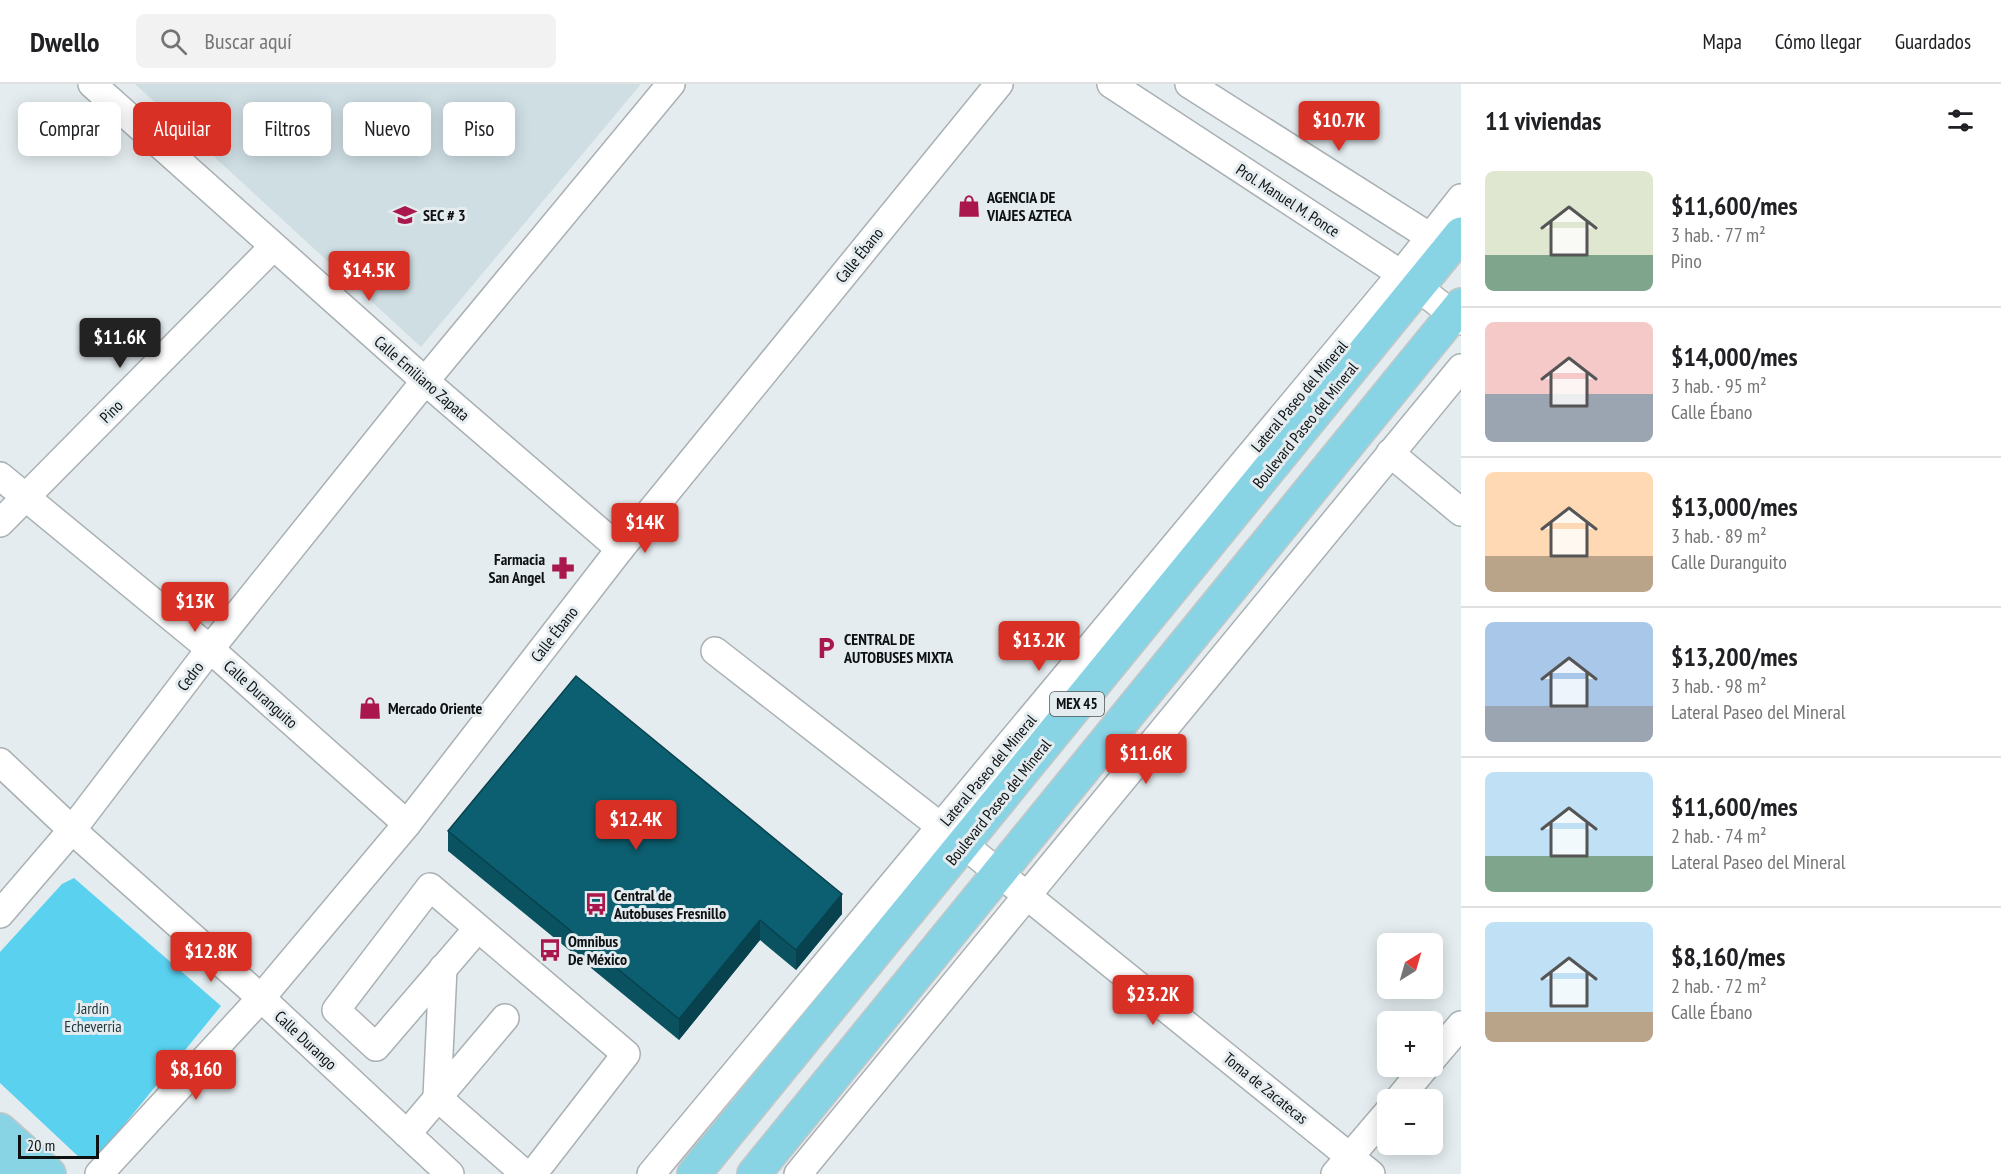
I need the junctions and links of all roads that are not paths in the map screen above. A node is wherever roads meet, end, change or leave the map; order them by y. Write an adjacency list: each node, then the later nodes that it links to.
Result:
1 (92, 84): 8 (street, Calle Emiliano Zapata)
2 (671, 84): 12 (street, Cedro)
3 (999, 84): 18 (street, Calle Ébano)
4 (1111, 84): 9 (street, Prol. Manuel M. Ponce)
5 (1189, 84): 7 (street)
6 (1461, 198): 7 (street)
7 (1450, 245): 9 (main road, Boulevard Paseo del Mineral / MEX 45)
8 (273, 247): 12 (street, Calle Emiliano Zapata); 15 (street, Pino)
9 (1409, 280): 10 (street, Prol. Manuel M. Ponce); 24 (main road, Boulevard Paseo del Mineral / MEX 45)
10 (1458, 313): 25 (main road, MEX 45)
11 (1461, 368): 13 (street)
12 (425, 381): 18 (street, Calle Emiliano Zapata); 19 (street, Cedro)
13 (1390, 453): 16 (street); 26 (street)
14 (0, 476): 15 (street, Calle Duranguito)
15 (26, 497): 17 (street, Pino); 19 (street, Calle Duranguito)
16 (1461, 512)
17 (0, 524)
18 (620, 549): 22 (street, Calle Ébano)
19 (210, 649): 22 (street, Calle Duranguito); 23 (street, Cedro)
20 (716, 651): 24 (street, Toma de Zacatecas)
21 (0, 762): 23 (street, Calle Durango)
22 (407, 824): 30 (street, Calle Ébano)
23 (72, 830): 27 (street, Cedro); 30 (street, Calle Durango)
24 (952, 835): 25 (street, Toma de Zacatecas); 48 (street, Lateral Paseo del Mineral); 49 (main road, Boulevard Paseo del Mineral / MEX 45)
25 (999, 873): 26 (street, Toma de Zacatecas); 50 (main road, MEX 45)
26 (1026, 895): 40 (street, Toma de Zacatecas); 51 (street)
27 (0, 914)
28 (478, 928): 29 (street); 29 (street); 47 (street)
29 (443, 968): 36 (street)
30 (261, 998): 39 (street, Calle Durango); 44 (street, Calle Ébano)
31 (505, 1018): 36 (street)
32 (1461, 1025): 33 (street)
33 (1443, 1046)
34 (1417, 1077): 35 (street)
35 (1407, 1089)
36 (437, 1097): 39 (street); 46 (street)
37 (1377, 1125): 40 (street)
38 (0, 1130): 43 (main road)
39 (406, 1134): 45 (street, Calle Durango)
40 (1342, 1165): 52 (street, Toma de Zacatecas)
41 (0, 1168): 42 (main road)
42 (6, 1174)
43 (49, 1174)
44 (99, 1174)
45 (450, 1174)
46 (525, 1174)
47 (533, 1174)
48 (651, 1174)
49 (694, 1174)
50 (754, 1174)
51 (798, 1174)
52 (1371, 1174)

